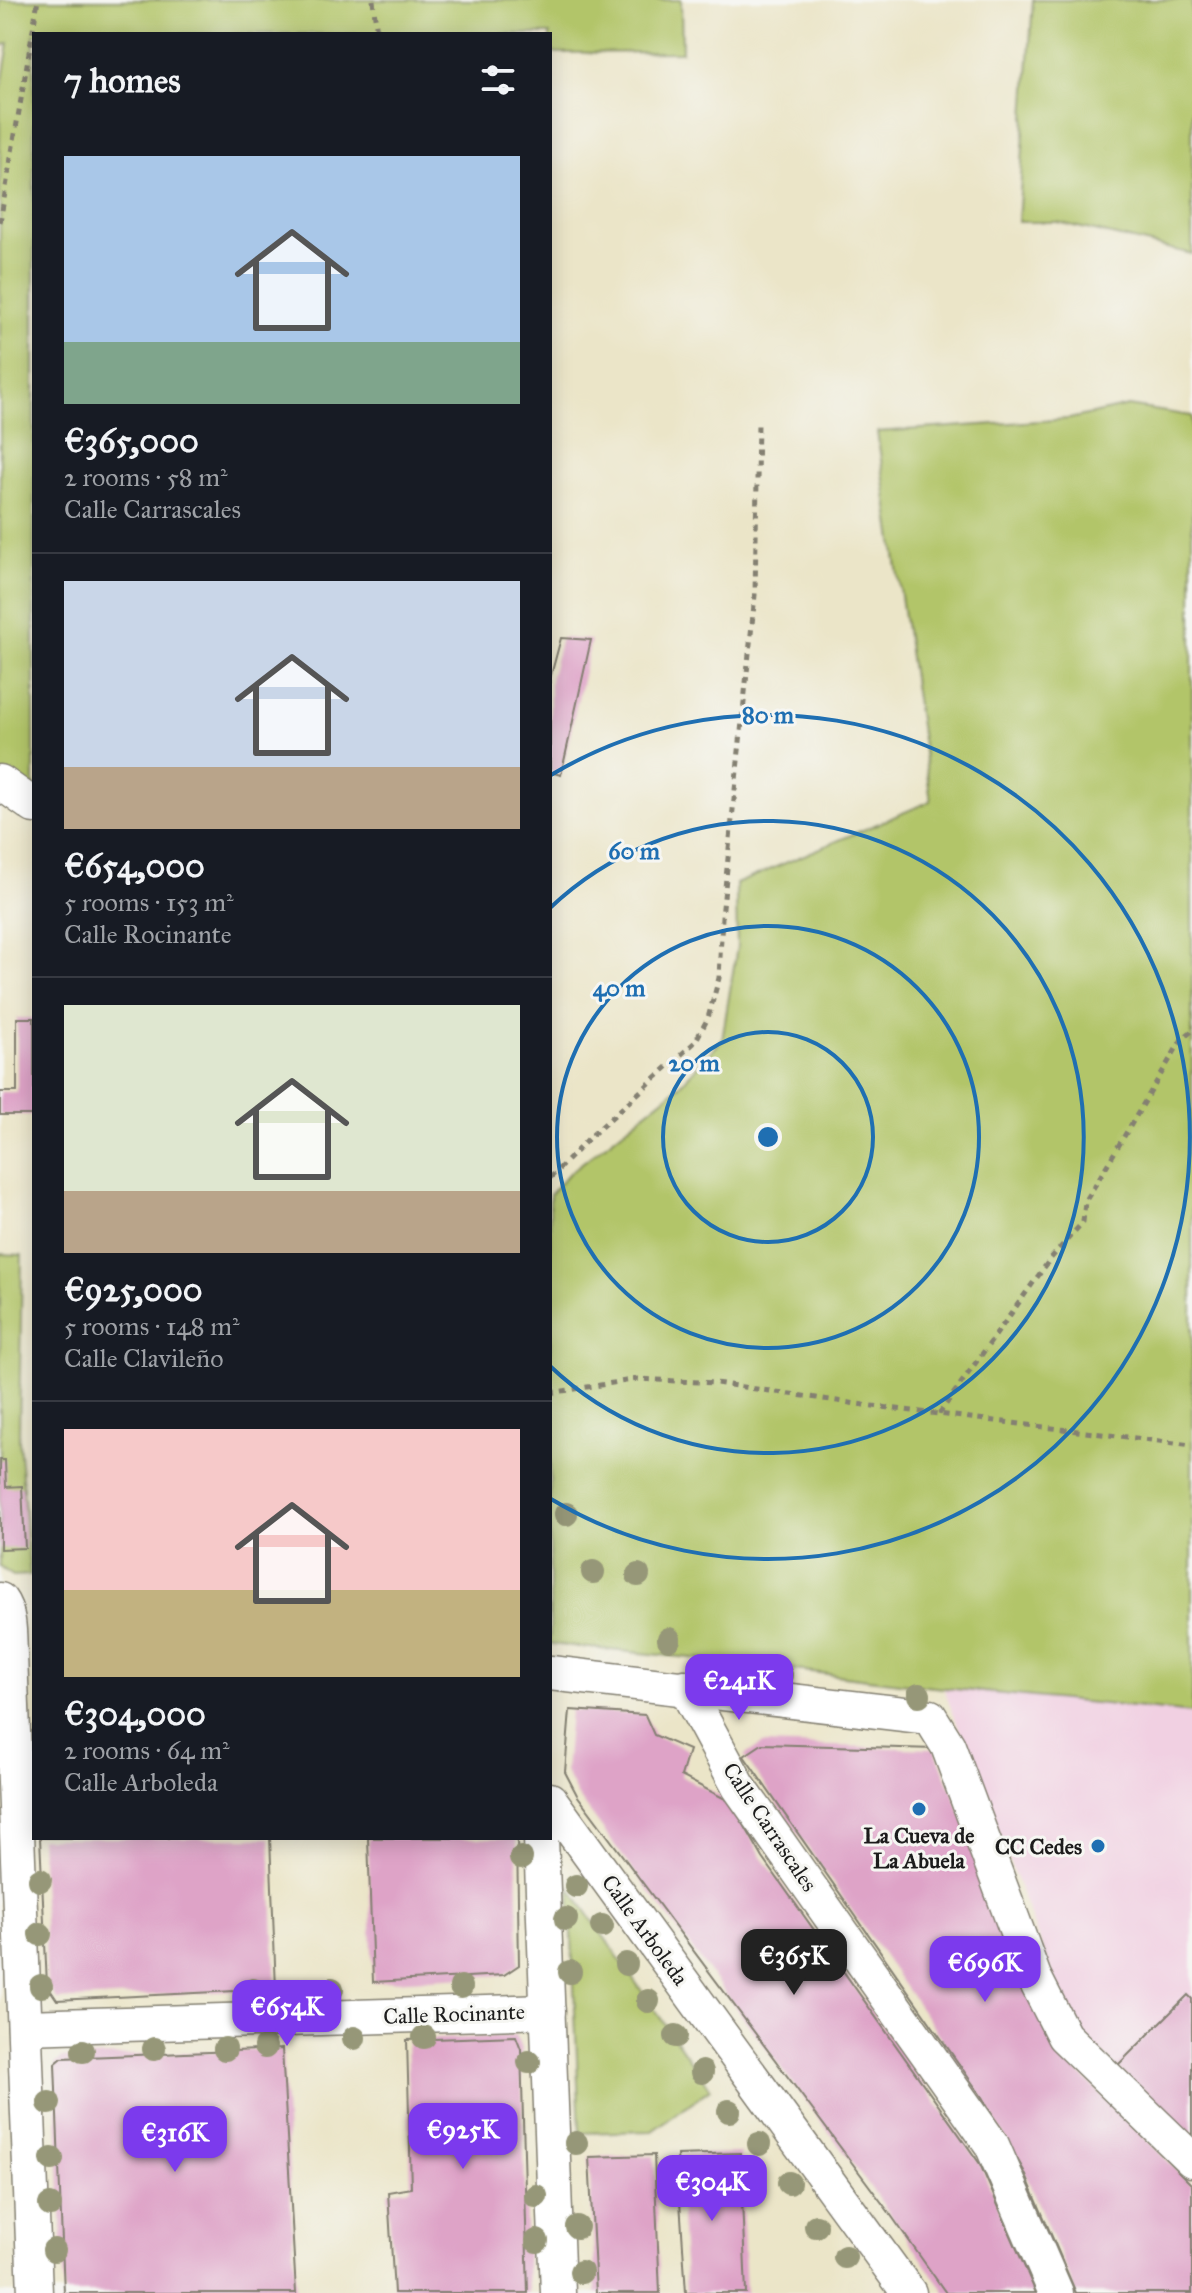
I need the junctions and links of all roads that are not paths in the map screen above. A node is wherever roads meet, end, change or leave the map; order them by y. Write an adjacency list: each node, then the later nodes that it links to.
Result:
1 (0, 782): 2 (street)
2 (32, 805)
3 (0, 1600): 4 (street)
4 (22, 1655): 10 (street)
5 (552, 1673): 6 (street)
6 (685, 1687): 11 (street); 15 (street, Calle Carrascales)
7 (552, 1803): 14 (street, Calle Arboleda)
8 (541, 1840): 9 (street)
9 (548, 2011): 10 (street, Calle Rocinante); 13 (street)
10 (25, 2027): 12 (street)
11 (1192, 2160)
12 (35, 2293)
13 (558, 2293)
14 (909, 2293)
15 (1056, 2293)

